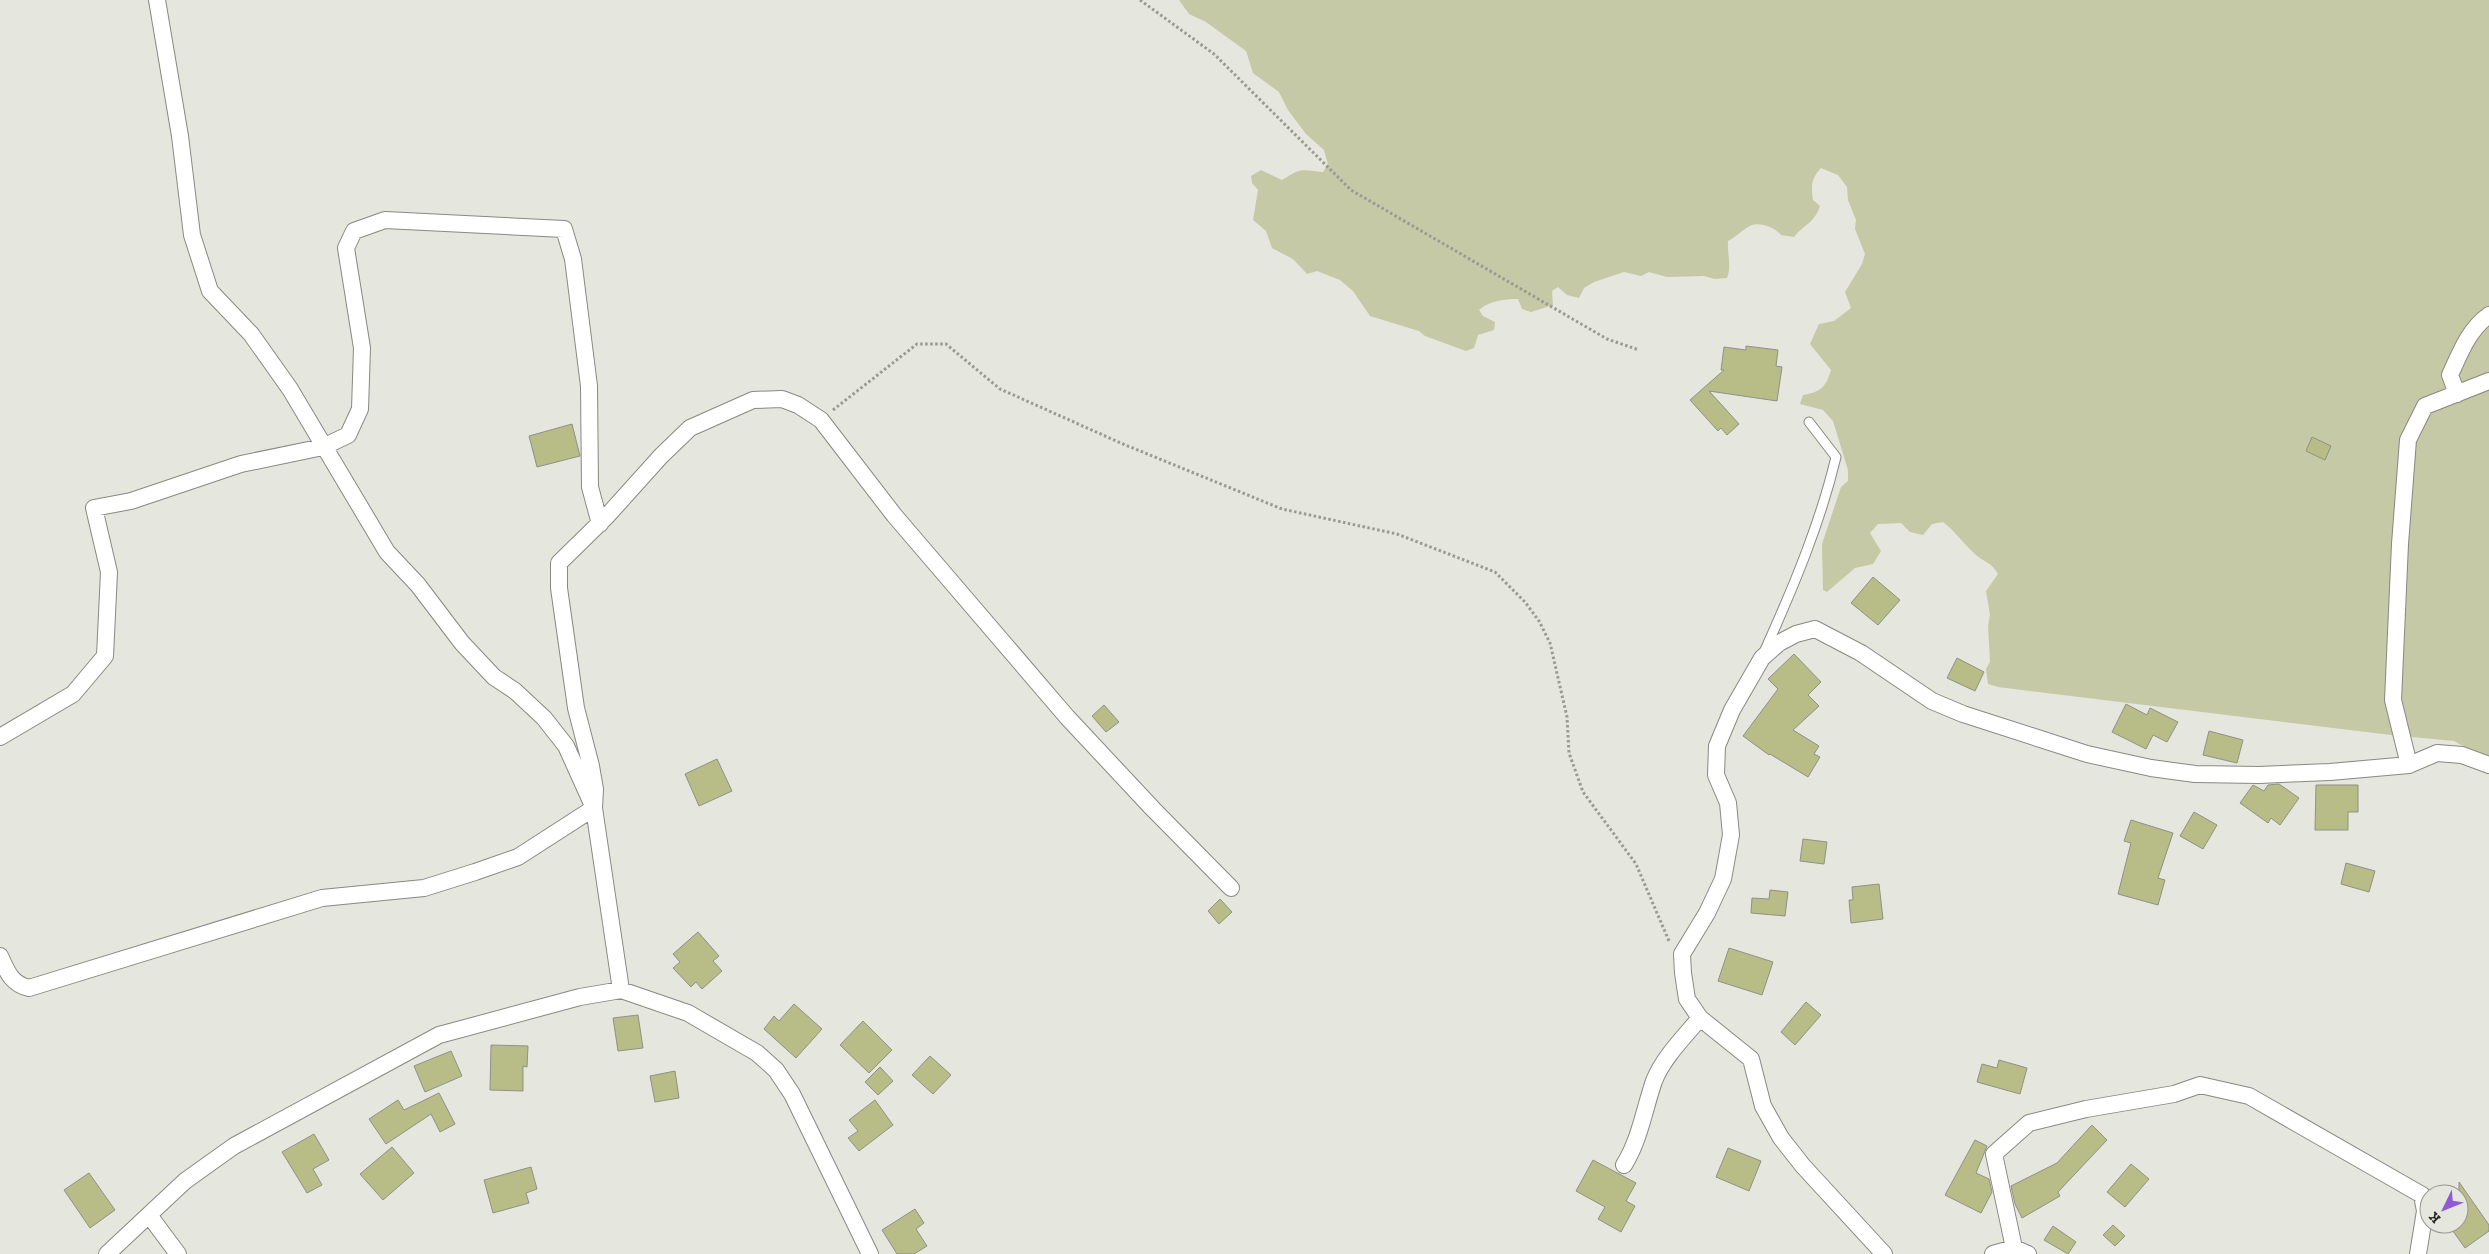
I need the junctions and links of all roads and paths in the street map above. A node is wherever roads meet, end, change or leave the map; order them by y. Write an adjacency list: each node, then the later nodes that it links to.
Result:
1 (157, 0): 9 (street)
2 (1140, 0): 4 (path)
3 (2489, 315): 6 (street)
4 (1639, 350)
5 (2489, 381): 6 (street)
6 (2457, 394): 13 (street)
7 (821, 420): 10 (street); 16 (street); 17 (path)
8 (1809, 422): 11 (lane)
9 (323, 447): 10 (street); 12 (street); 15 (street)
10 (600, 524): 15 (street)
11 (1762, 658): 13 (street); 17 (street)
12 (0, 737)
13 (2409, 765): 14 (street)
14 (2489, 765)
15 (594, 808): 18 (street); 19 (street)
16 (1231, 888)
17 (1682, 954): 20 (street)
18 (0, 956)
19 (620, 990): 22 (street); 26 (street)
20 (1700, 1018): 21 (street); 27 (street)
21 (1624, 1165)
22 (149, 1215): 24 (street); 25 (street)
23 (2021, 1251): 28 (street); 29 (street)
24 (107, 1254)
25 (178, 1254)
26 (870, 1254)
27 (1884, 1254)
28 (1993, 1254)
29 (2418, 1254)

